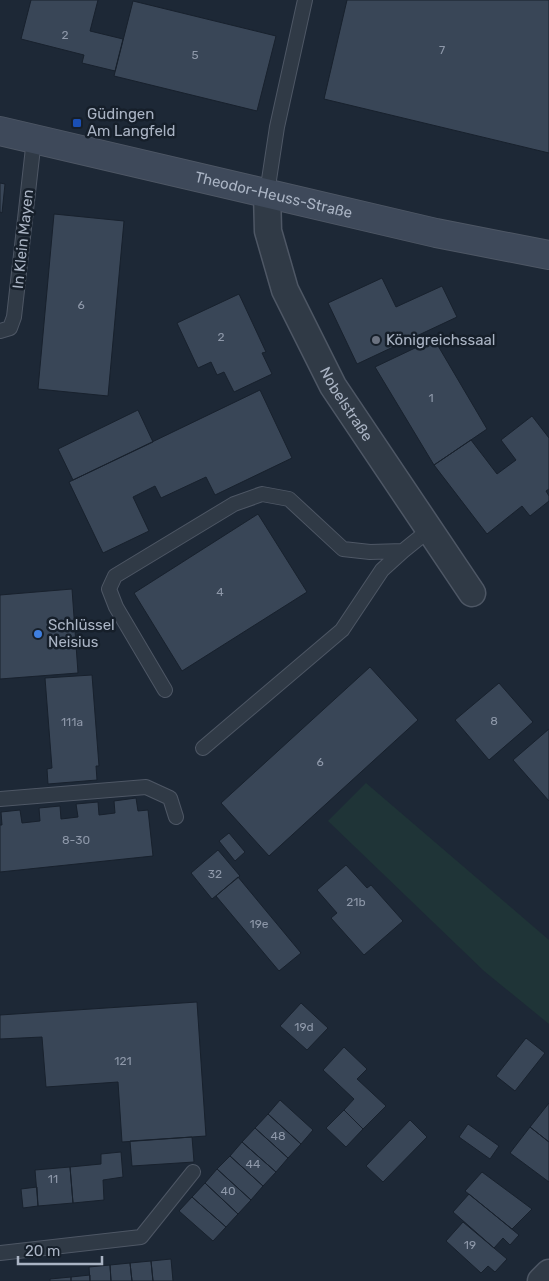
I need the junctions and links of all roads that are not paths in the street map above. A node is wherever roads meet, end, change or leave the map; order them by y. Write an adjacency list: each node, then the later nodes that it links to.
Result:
1 (305, 0): 4 (lane)
2 (0, 131): 3 (street, Theodor-Heuss-Straße)
3 (34, 139): 4 (street, Theodor-Heuss-Straße); 6 (lane, In Klein Mayen)
4 (267, 194): 5 (street, Theodor-Heuss-Straße); 7 (street, Nobelstraße)
5 (549, 255)
6 (0, 331)
7 (429, 530): 8 (lane); 9 (street, Nobelstraße)
8 (402, 551): 10 (lane); 11 (lane)
9 (472, 593)
10 (165, 690)
11 (203, 748)
12 (0, 799): 13 (lane)
13 (176, 817)
14 (193, 1172): 15 (lane)
15 (0, 1253)
16 (549, 1273): 17 (street)
17 (541, 1281)

